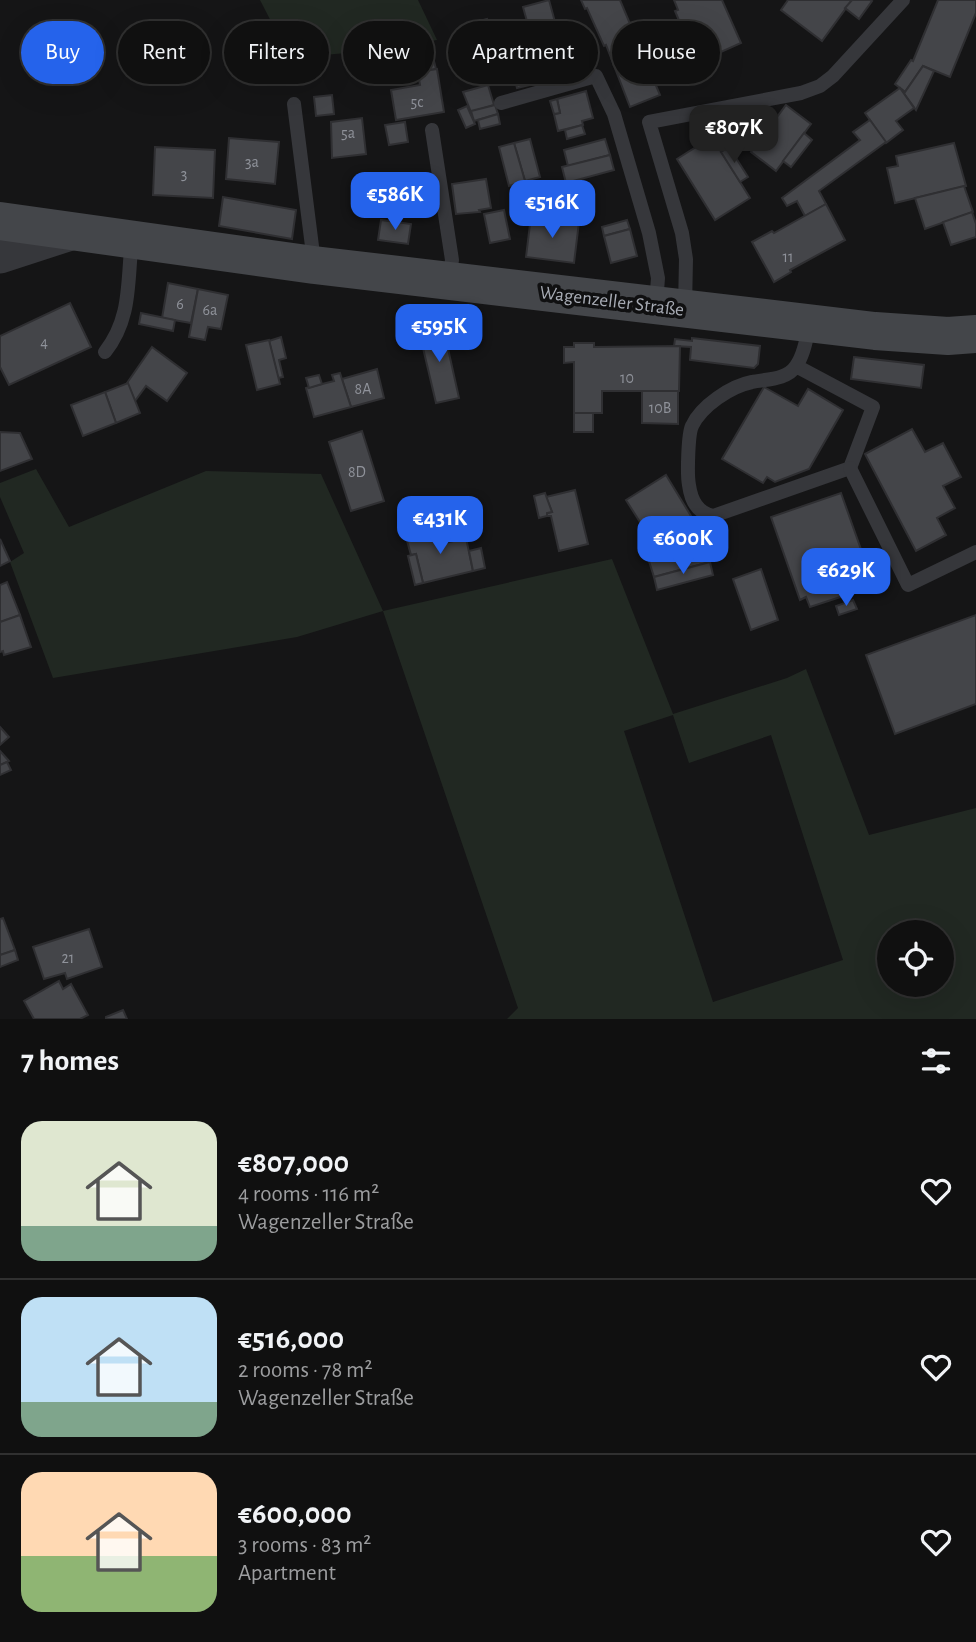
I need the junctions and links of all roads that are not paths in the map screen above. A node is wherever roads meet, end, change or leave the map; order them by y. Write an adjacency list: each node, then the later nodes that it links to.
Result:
1 (903, 0): 11 (lane)
2 (501, 103): 11 (lane)
3 (294, 104): 9 (lane)
4 (432, 130): 10 (lane)
5 (0, 221): 6 (main road, Wagenzeller Straße)
6 (81, 231): 7 (main road, Wagenzeller Straße); 8 (street)
7 (132, 239): 9 (main road, Wagenzeller Straße); 14 (lane)
8 (0, 257)
9 (314, 265): 10 (main road, Wagenzeller Straße)
10 (449, 281): 11 (main road, Wagenzeller Straße)
11 (671, 307): 12 (main road, Wagenzeller Straße)
12 (809, 323): 13 (main road, Wagenzeller Straße); 15 (lane)
13 (976, 334)
14 (105, 352)
15 (796, 366): 16 (lane); 16 (lane)
16 (849, 468): 17 (lane)
17 (976, 552)

